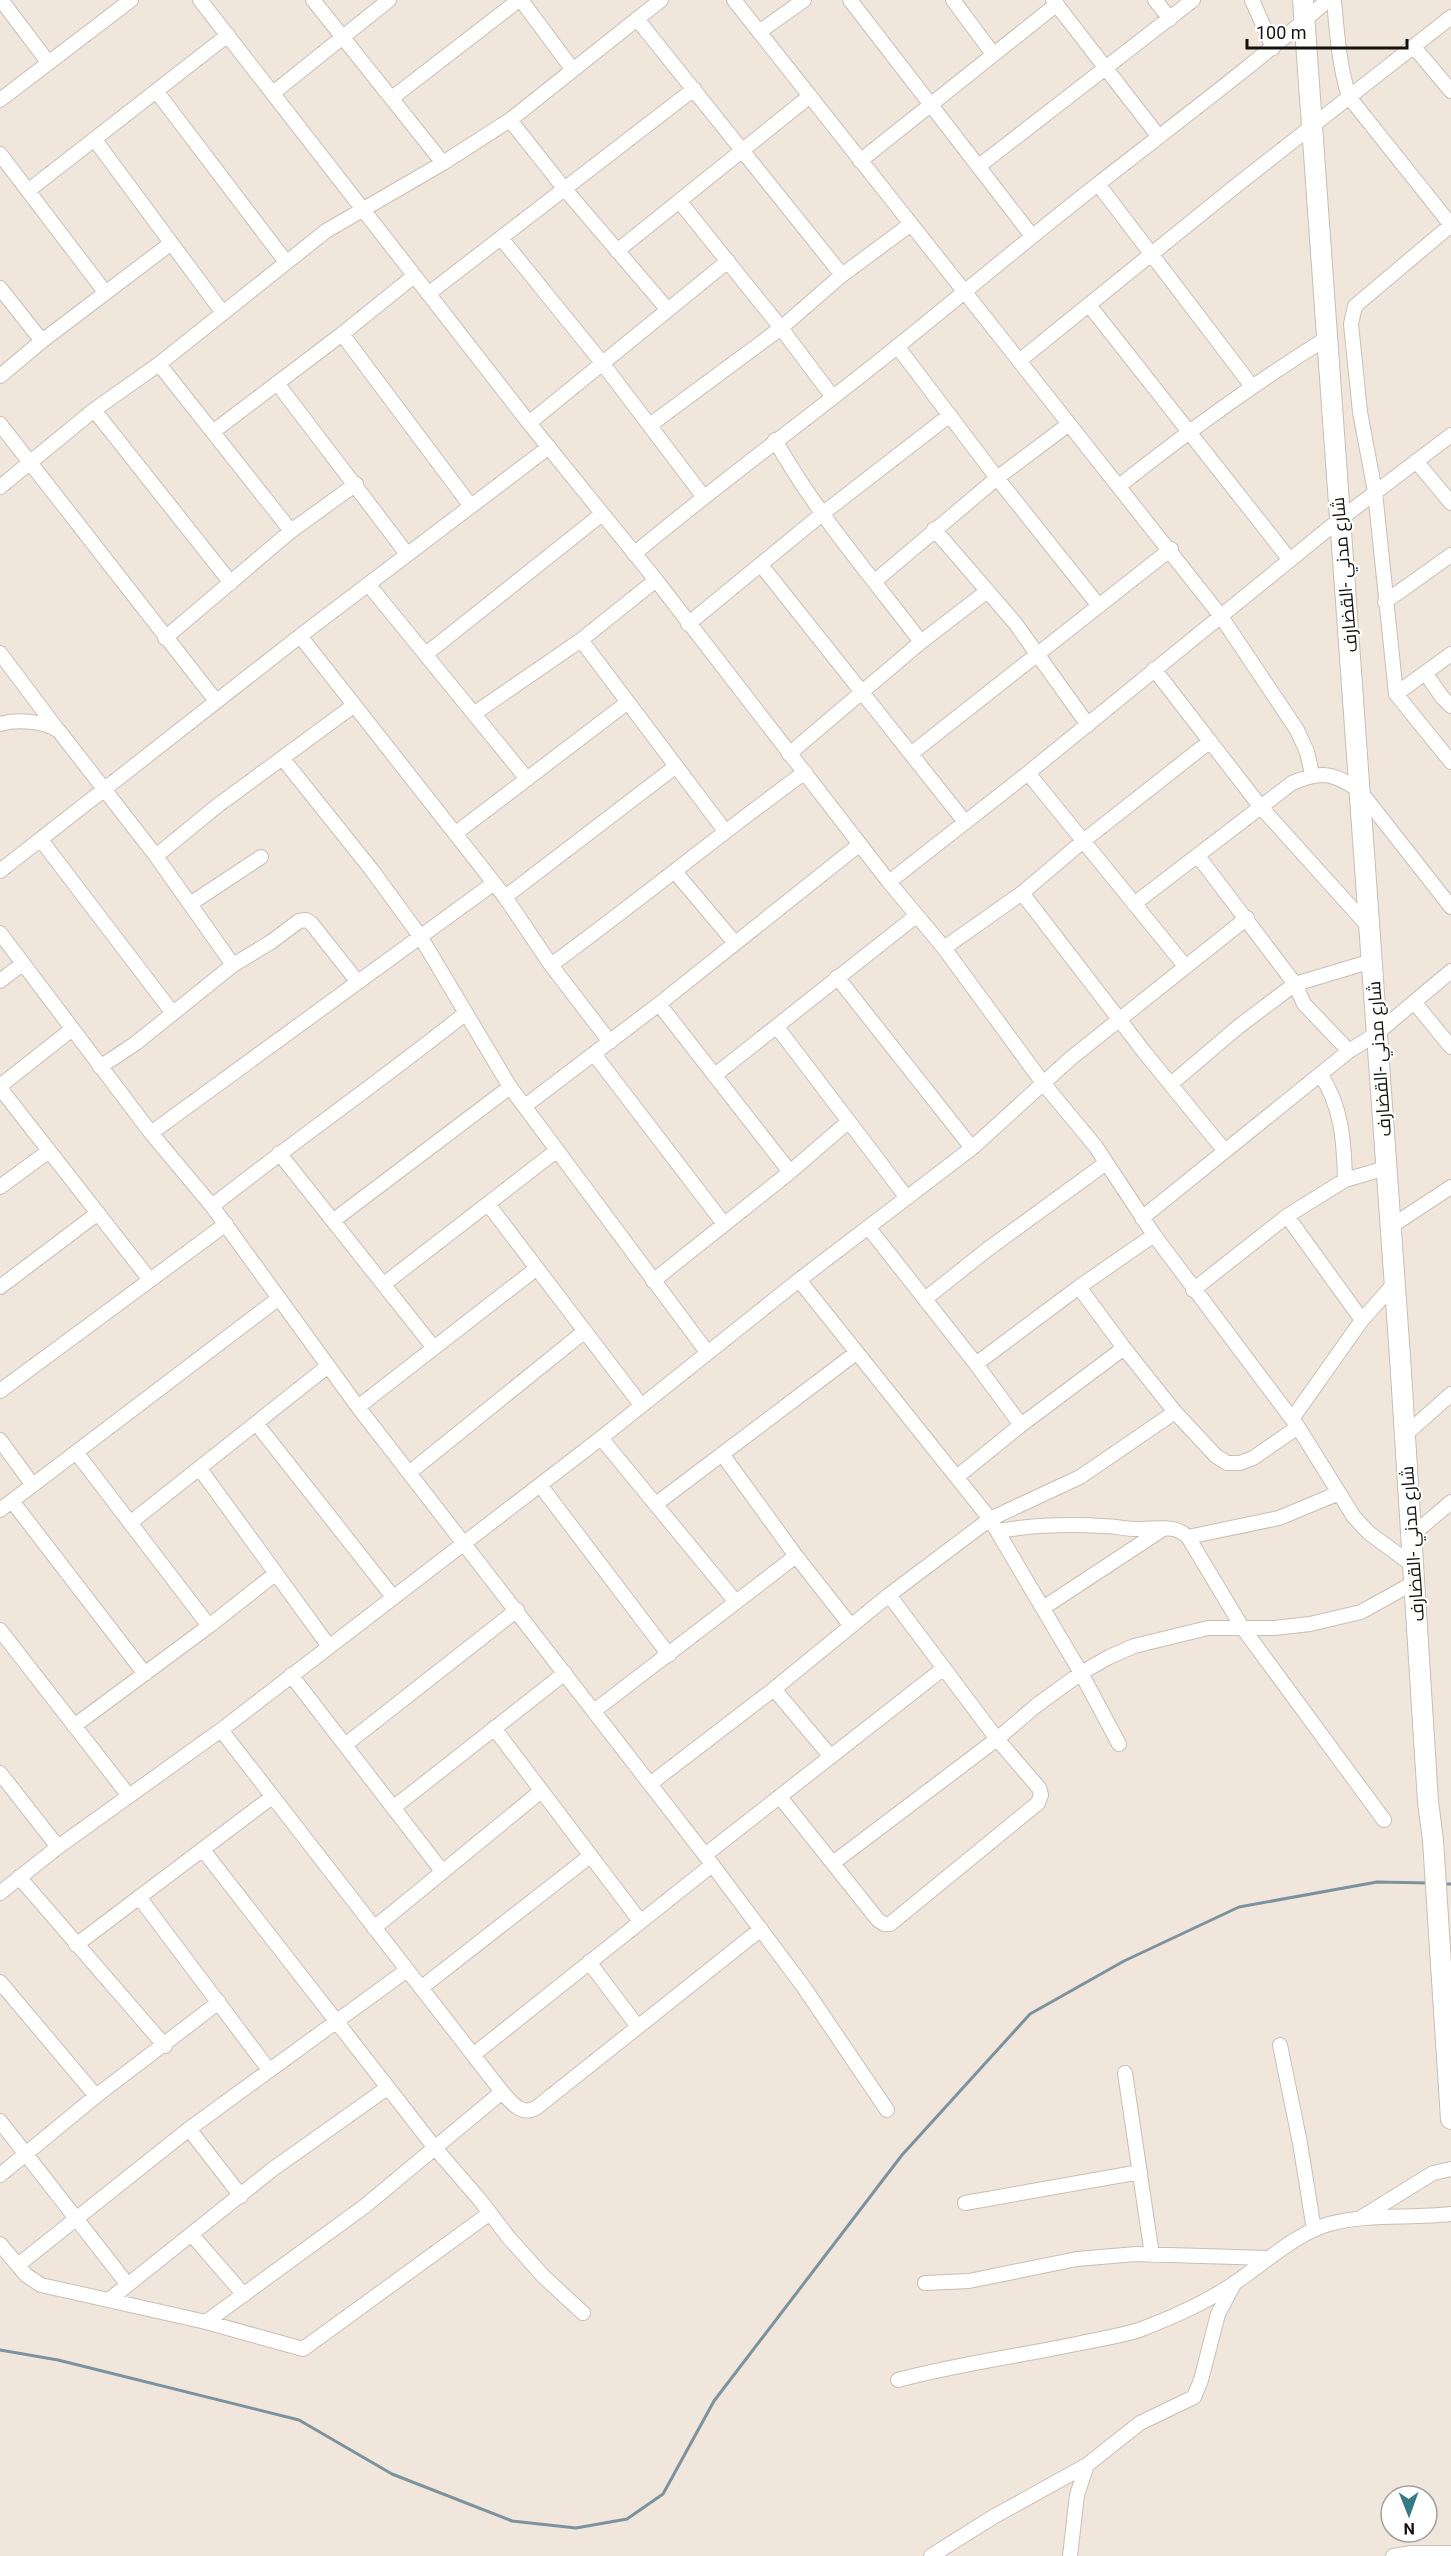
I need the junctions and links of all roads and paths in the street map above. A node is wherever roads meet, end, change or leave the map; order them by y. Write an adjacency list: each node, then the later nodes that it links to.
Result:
1 (1, 0): 29 (street)
2 (130, 0): 29 (street)
3 (200, 0): 24 (street)
4 (313, 0): 25 (street)
5 (389, 0): 25 (street)
6 (520, 0): 31 (street); 38 (street)
7 (662, 0): 20 (street)
8 (734, 0): 23 (street)
9 (804, 0): 23 (street)
10 (850, 0): 40 (street)
11 (953, 0): 28 (street)
12 (1155, 0): 21 (street)
13 (1194, 0): 21 (street)
14 (1251, 0): 27 (street)
15 (1303, 0): 22 (highway, شارع مدني -القضارف)
16 (1329, 0): 22 (street)
17 (1334, 0): 37 (street)
18 (1055, 2): 28 (street); 30 (street)
19 (1451, 17): 26 (street)
20 (638, 19): 31 (street); 32 (street)
21 (1170, 19): 30 (street)
22 (1305, 21): 27 (street); 42 (highway, شارع مدني -القضارف)
23 (759, 32): 36 (street)
24 (228, 35): 34 (street); 35 (street)
25 (342, 36): 35 (street); 38 (street)
26 (1414, 47): 33 (street); 37 (street)
27 (1273, 48): 43 (street)
28 (993, 54): 40 (street)
29 (48, 62): 39 (street)
30 (1106, 68): 43 (street); 49 (street)
31 (573, 70): 41 (street)
32 (694, 88): 45 (street); 51 (street)
33 (1451, 91)
34 (157, 92): 44 (street); 63 (street)
35 (273, 93): 54 (street)
36 (810, 96): 45 (street); 47 (street)
37 (1349, 97): 42 (street); 56 (street)
38 (392, 98): 48 (street)
39 (0, 100)
40 (929, 104): 47 (street); 49 (street)
41 (510, 120): 48 (street); 51 (street)
42 (1312, 126): 61 (street); 75 (highway, شارع مدني -القضارف)
43 (1159, 137): 50 (street)
44 (95, 140): 52 (street); 59 (street)
45 (742, 150): 53 (street); 64 (street)
46 (0, 154): 52 (street)
47 (860, 161): 55 (street)
48 (443, 163): 54 (street)
49 (979, 166): 57 (street)
50 (1098, 184): 57 (street); 61 (street)
51 (563, 188): 58 (street); 60 (street)
52 (29, 190): 68 (street)
53 (680, 202): 60 (street); 62 (street)
54 (363, 210): 63 (street); 65 (street)
55 (911, 224): 64 (street); 67 (street)
56 (1451, 225): 102 (street)
57 (1032, 236): 67 (street)
58 (501, 238): 69 (street); 80 (street)
59 (170, 244): 68 (street); 72 (street)
60 (617, 251): 71 (street)
61 (1152, 255): 70 (street); 83 (street)
62 (728, 261): 71 (street); 73 (street)
63 (286, 262): 72 (street)
64 (842, 275): 73 (street)
65 (414, 276): 69 (street); 74 (street)
66 (0, 288): 76 (street)
67 (964, 290): 77 (street); 78 (street)
68 (105, 292): 76 (street)
69 (428, 294): 87 (street)
70 (1089, 305): 78 (street); 92 (street)
71 (668, 310): 80 (street)
72 (223, 313): 79 (street)
73 (781, 327): 84 (street); 90 (street)
74 (342, 334): 82 (street); 105 (street)
75 (1327, 338): 83 (street); 108 (highway, شارع مدني -القضارف)
76 (42, 341): 81 (street)
77 (897, 346): 84 (street); 86 (street)
78 (1019, 361): 89 (street)
79 (159, 364): 85 (street); 91 (street)
80 (603, 364): 87 (street); 90 (street)
81 (0, 376)
82 (277, 383): 91 (street); 99 (street)
83 (1251, 385): 92 (street)
84 (832, 396): 94 (street)
85 (94, 410): 97 (street); 119 (street)
86 (950, 415): 98 (street); 107 (street)
87 (529, 423): 95 (street)
88 (0, 424): 97 (street)
89 (1069, 424): 98 (street); 100 (street)
90 (650, 425): 103 (street)
91 (214, 430): 110 (street)
92 (1189, 430): 100 (street); 115 (street)
93 (1451, 435): 96 (street)
94 (775, 440): 103 (street); 107 (street)
95 (549, 447): 105 (street); 106 (street)
96 (1416, 462): 102 (street); 104 (street)
97 (31, 464): 101 (street); 127 (street)
98 (997, 478): 109 (street); 123 (street)
99 (356, 484): 110 (street); 112 (street)
100 (1119, 486): 111 (street)
101 (0, 487)
102 (1375, 492): 108 (street); 122 (street)
103 (703, 496): 113 (street)
104 (1451, 503)
105 (470, 505): 112 (street)
106 (602, 514): 113 (street); 132 (street)
107 (822, 514): 116 (street); 118 (street)
108 (1339, 520): 115 (street); 157 (highway, شارع مدني -القضارف)
109 (934, 530): 118 (street); 121 (street)
110 (291, 531): 119 (street)
111 (1171, 549): 123 (street); 124 (street)
112 (407, 554): 120 (street)
113 (634, 554): 117 (street)
114 (1451, 555): 122 (street)
115 (1290, 560): 124 (street)
116 (760, 565): 125 (street); 136 (street)
117 (656, 580): 125 (street); 128 (street)
118 (875, 581): 129 (street)
119 (231, 583): 127 (street)
120 (368, 584): 126 (street); 132 (street)
121 (986, 592): 129 (street); 131 (street)
122 (1385, 602): 137 (street)
123 (1099, 606): 131 (street)
124 (1220, 615): 134 (street); 154 (street)
125 (688, 624): 147 (street)
126 (300, 636): 138 (street); 140 (street)
127 (165, 638): 138 (street)
128 (581, 640): 139 (street); 142 (street)
129 (921, 642): 136 (street)
130 (0, 653): 145 (street)
131 (1037, 653): 144 (street); 148 (street)
132 (426, 654): 142 (street)
133 (1451, 654): 135 (street)
134 (1154, 669): 144 (street); 146 (street)
135 (1426, 674): 137 (street); 141 (street)
136 (863, 693): 147 (street); 148 (street)
137 (1396, 694): 150 (street)
138 (216, 701): 156 (street)
139 (628, 702): 151 (street); 155 (street)
140 (353, 706): 149 (street); 161 (street)
141 (1451, 706)
142 (475, 713): 155 (street)
143 (0, 724): 145 (street)
144 (1088, 725): 153 (street)
145 (59, 731): 156 (street)
146 (1209, 742): 158 (street); 163 (street)
147 (789, 753): 152 (street)
148 (912, 753): 159 (street)
149 (283, 759): 165 (street); 181 (street)
150 (1451, 762)
151 (675, 767): 160 (street); 173 (street)
152 (805, 772): 160 (street); 164 (street)
153 (1029, 773): 159 (street); 163 (street)
154 (1312, 774): 157 (street); 158 (street)
155 (527, 779): 161 (street)
156 (105, 790): 162 (street); 165 (street)
157 (1360, 791): 176 (street); 179 (highway, شارع مدني -القضارف)
158 (1260, 806): 166 (street); 179 (street)
159 (965, 822): 170 (street)
160 (725, 831): 169 (street)
161 (456, 833): 171 (street)
162 (41, 840): 168 (street); 196 (street)
163 (1082, 842): 172 (street); 175 (street)
164 (860, 844): 170 (street); 182 (street)
165 (156, 856): 174 (street)
166 (1198, 856): 175 (street); 178 (street)
167 (261, 857): 174 (street)
168 (0, 872)
169 (676, 873): 182 (street); 187 (street)
170 (889, 882): 177 (street)
171 (494, 883): 173 (street); 181 (street)
172 (1022, 893): 183 (street); 198 (street)
173 (505, 897): 187 (street)
174 (190, 904): 186 (street)
175 (1134, 904): 188 (street)
176 (1451, 907)
177 (916, 916): 183 (street); 190 (street)
178 (1247, 918): 188 (street); 193 (street)
179 (1368, 926): 184 (highway, شارع مدني -القضارف)
180 (0, 933): 185 (street)
181 (420, 936): 192 (street); 197 (street)
182 (735, 943): 195 (street)
183 (944, 948): 209 (street)
184 (1372, 961): 193 (street); 201 (highway, شارع مدني -القضارف)
185 (22, 964): 191 (street); 200 (street)
186 (233, 965): 192 (street); 196 (street)
187 (551, 965): 202 (street)
188 (1185, 966): 198 (street)
189 (1451, 971): 194 (street)
190 (837, 977): 199 (street); 216 (street)
191 (0, 981)
192 (357, 981): 215 (street)
193 (1295, 984): 204 (street); 210 (street)
194 (1414, 1002): 201 (street); 203 (street)
195 (659, 1004): 202 (street); 208 (street)
196 (172, 1012): 206 (street)
197 (466, 1013): 212 (street); 220 (street)
198 (1121, 1020): 209 (street); 210 (street)
199 (777, 1027): 208 (street); 214 (street)
200 (70, 1030): 206 (street); 211 (street)
201 (1376, 1034): 204 (street); 222 (highway, شارع مدني -القضارف)
202 (610, 1042): 205 (street)
203 (1451, 1047)
204 (1348, 1051): 207 (street)
205 (594, 1054): 213 (street); 235 (street)
206 (100, 1067): 215 (street)
207 (1320, 1074): 217 (street); 224 (street)
208 (715, 1075): 223 (street)
209 (1043, 1083): 216 (street); 221 (street)
210 (1171, 1084): 217 (street)
211 (0, 1087): 218 (street)
212 (510, 1087): 213 (street); 233 (street)
213 (525, 1106): 219 (street)
214 (848, 1122): 223 (street); 227 (street)
215 (151, 1133): 229 (street)
216 (972, 1148): 227 (street)
217 (1224, 1150): 232 (street)
218 (49, 1151): 225 (street); 230 (street)
219 (556, 1151): 228 (street); 242 (street)
220 (279, 1153): 229 (street); 233 (street)
221 (1106, 1163): 232 (street); 249 (street)
222 (1386, 1168): 224 (street); 237 (highway, شارع مدني -القضارف)
223 (790, 1172): 235 (street)
224 (1344, 1180): 231 (street)
225 (0, 1187)
226 (1451, 1187): 237 (street)
227 (908, 1198): 236 (street)
228 (488, 1204): 239 (street); 243 (street)
229 (213, 1206): 234 (street)
230 (98, 1213): 240 (street); 245 (street)
231 (1287, 1216): 247 (street); 250 (street)
232 (1142, 1218): 238 (street)
233 (334, 1220): 243 (street)
234 (226, 1224): 240 (street); 248 (street)
235 (724, 1224): 242 (street)
236 (868, 1227): 241 (street); 249 (street)
237 (1390, 1227): 244 (highway, شارع مدني -القضارف)
238 (1154, 1235): 246 (street); 247 (street)
239 (537, 1268): 251 (street); 252 (street)
240 (150, 1280): 258 (street)
241 (799, 1280): 254 (street); 255 (street)
242 (653, 1281): 254 (street)
243 (384, 1284): 252 (street)
244 (1393, 1285): 250 (street); 266 (highway, شارع مدني -القضارف)
245 (0, 1287)
246 (1079, 1287): 253 (street); 256 (street)
247 (1193, 1290): 264 (street)
248 (279, 1298): 257 (street); 269 (street)
249 (925, 1299): 256 (street)
250 (1362, 1320): 264 (street)
251 (585, 1331): 260 (street); 272 (street)
252 (434, 1348): 261 (street)
253 (1124, 1348): 262 (street); 265 (street)
254 (706, 1352): 260 (street)
255 (856, 1353): 270 (street); 273 (street)
256 (976, 1364): 265 (street)
257 (328, 1366): 261 (street); 263 (street)
258 (0, 1391)
259 (1451, 1394): 266 (street)
260 (641, 1405): 267 (street)
261 (358, 1407): 272 (street)
262 (1175, 1412): 264 (street); 282 (street)
263 (256, 1423): 271 (street); 291 (street)
264 (1295, 1423): 276 (street)
265 (1021, 1425): 273 (street)
266 (1405, 1435): 284 (highway, شارع مدني -القضارف)
267 (601, 1438): 275 (street); 279 (street)
268 (0, 1440): 274 (street)
269 (76, 1452): 274 (street); 281 (street)
270 (722, 1454): 279 (street); 287 (street)
271 (200, 1469): 281 (street); 288 (street)
272 (409, 1473): 286 (street)
273 (958, 1476): 282 (street)
274 (32, 1484): 277 (street)
275 (540, 1485): 286 (street); 300 (street)
276 (1339, 1493): 285 (street); 289 (street)
277 (12, 1501): 280 (street); 304 (street)
278 (1451, 1503): 284 (street)
279 (656, 1504): 292 (street)
280 (0, 1510)
281 (130, 1523): 295 (street)
282 (994, 1525): 283 (street); 290 (street); 293 (street)
283 (1165, 1528): 285 (street); 293 (street)
284 (1411, 1536): 289 (highway, شارع مدني -القضارف)
285 (1188, 1538): 297 (street)
286 (464, 1542): 291 (street); 294 (street)
287 (795, 1556): 292 (street); 296 (street)
288 (275, 1574): 295 (street); 299 (street)
289 (1414, 1574): 297 (street); 352 (highway, شارع مدني -القضارف)
290 (889, 1595): 296 (street); 301 (street)
291 (393, 1597): 299 (street)
292 (736, 1602): 300 (street)
293 (1043, 1608): 303 (street)
294 (517, 1610): 302 (street); 313 (street)
295 (209, 1626): 304 (street)
296 (851, 1626): 306 (street)
297 (1242, 1627): 303 (street); 322 (street)
298 (0, 1630): 308 (street)
299 (328, 1646): 305 (street)
300 (669, 1655): 307 (street)
301 (944, 1668): 311 (street); 314 (street)
302 (565, 1673): 307 (street); 309 (street)
303 (1081, 1673): 311 (street); 312 (street)
304 (145, 1674): 308 (street)
305 (291, 1675): 310 (street); 313 (street)
306 (774, 1689): 314 (street); 316 (street)
307 (594, 1711): 316 (street)
308 (74, 1726): 318 (street)
309 (494, 1728): 317 (street); 321 (street)
310 (221, 1730): 318 (street); 319 (street)
311 (998, 1739): 327 (street); 327 (street)
312 (1119, 1744)
313 (345, 1745): 321 (street)
314 (831, 1757): 320 (street)
315 (2, 1781): 323 (street)
316 (650, 1784): 326 (street)
317 (540, 1792): 325 (street); 328 (street)
318 (129, 1796): 323 (street)
319 (272, 1797): 324 (street); 333 (street)
320 (780, 1797): 326 (street); 327 (street)
321 (393, 1808): 328 (street)
322 (1384, 1820)
323 (58, 1847): 329 (street)
324 (202, 1850): 331 (street); 341 (street)
325 (590, 1856): 332 (street); 339 (street)
326 (709, 1860): 332 (street); 334 (street)
327 (833, 1863)
328 (442, 1871): 333 (street)
329 (19, 1877): 330 (street); 335 (street)
330 (0, 1893)
331 (139, 1897): 335 (street); 340 (street)
332 (640, 1921): 336 (street)
333 (374, 1928): 337 (street)
334 (760, 1929): 342 (street); 351 (street)
335 (76, 1946): 344 (street)
336 (590, 1962): 342 (street); 345 (street)
337 (406, 1970): 339 (street); 341 (street)
338 (0, 1982): 350 (street)
339 (421, 1988): 345 (street)
340 (219, 2002): 344 (street); 346 (street)
341 (336, 2022): 346 (street); 348 (street)
342 (638, 2027): 349 (street)
343 (1280, 2045): 366 (street)
344 (165, 2046): 350 (street)
345 (473, 2055): 349 (street)
346 (269, 2070): 354 (street)
347 (1125, 2073): 358 (street)
348 (387, 2088): 355 (street); 360 (street)
349 (502, 2092): 355 (street)
350 (96, 2096): 356 (street)
351 (887, 2110)
352 (1451, 2119)
353 (0, 2121): 356 (street)
354 (189, 2129): 360 (street); 364 (street)
355 (435, 2148): 362 (street); 375 (street)
356 (27, 2154): 359 (street); 364 (street)
357 (1451, 2169): 365 (street)
358 (1140, 2172): 361 (street); 369 (street)
359 (0, 2175)
360 (241, 2196): 367 (street)
361 (965, 2203)
362 (490, 2213): 377 (street); 378 (street)
363 (1451, 2214): 365 (street)
364 (77, 2217): 371 (street); 374 (street)
365 (1360, 2218): 366 (street)
366 (1314, 2230): 370 (street)
367 (192, 2235): 374 (street); 375 (street)
368 (0, 2244): 371 (street)
369 (1152, 2255): 370 (street); 372 (street)
370 (1268, 2258): 373 (street)
371 (18, 2265): 376 (street)
372 (925, 2283)
373 (1234, 2284): 379 (street); 380 (street)
374 (128, 2285): 376 (street)
375 (244, 2295): 378 (street)
376 (110, 2299): 378 (street)
377 (583, 2313)
378 (206, 2322)
379 (898, 2380)
380 (1087, 2465): 382 (street); 383 (street)
381 (1451, 2553): 384 (street)
382 (931, 2556)
383 (1070, 2556)
384 (1393, 2556)

